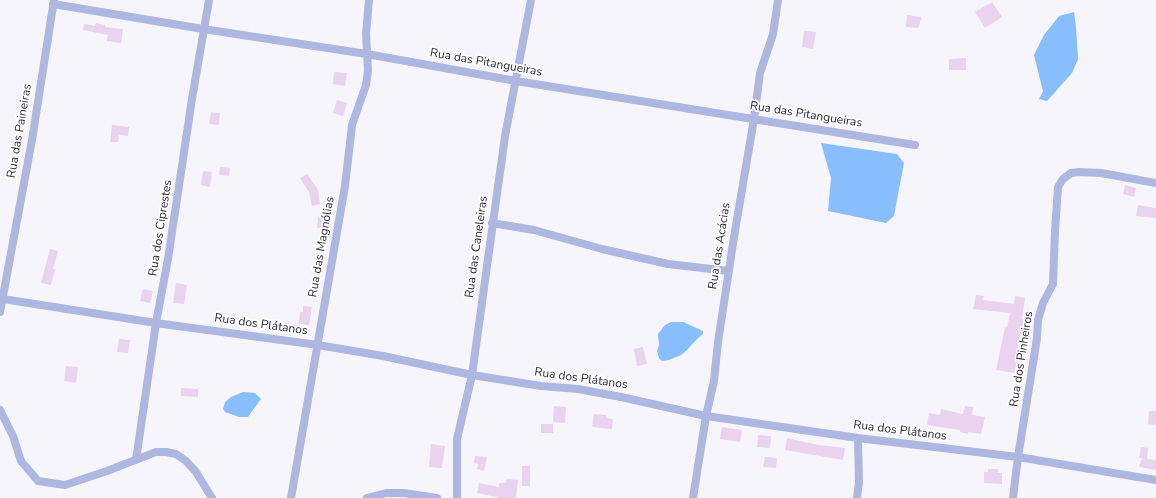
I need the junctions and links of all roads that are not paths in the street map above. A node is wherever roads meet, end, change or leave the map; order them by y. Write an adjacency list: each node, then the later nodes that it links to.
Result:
1 (209, 0): 6 (street, Rua dos Ciprestes)
2 (370, 0): 7 (street, Rua das Magnólias)
3 (531, 0): 8 (street, Rua das Caneleiras)
4 (778, 0): 9 (street, Rua das Acácias)
5 (54, 2): 6 (street, Rua das Pitangueiras); 14 (street, Rua das Paineiras)
6 (203, 29): 7 (street, Rua das Pitangueiras); 16 (street, Rua dos Ciprestes)
7 (367, 54): 8 (street, Rua das Pitangueiras); 17 (street, Rua das Magnólias)
8 (516, 81): 9 (street, Rua das Pitangueiras); 12 (street, Rua das Caneleiras)
9 (754, 120): 10 (street, Rua das Pitangueiras); 13 (street, Rua das Acácias)
10 (915, 145)
11 (1156, 183): 22 (street, Rua dos Pinheiros)
12 (492, 223): 13 (street); 18 (street, Rua das Caneleiras)
13 (728, 271): 20 (street, Rua das Acácias)
14 (3, 299): 15 (street, Rua das Paineiras); 16 (street, Rua dos Plátanos)
15 (0, 312)
16 (156, 324): 17 (street, Rua dos Plátanos); 23 (street, Rua dos Ciprestes)
17 (318, 345): 18 (street, Rua dos Plátanos); 26 (street, Rua das Magnólias)
18 (472, 376): 20 (street, Rua dos Plátanos); 29 (street, Rua das Caneleiras)
19 (0, 410): 23 (street)
20 (706, 416): 21 (street, Rua dos Plátanos); 30 (street, Rua das Acácias)
21 (858, 438): 22 (street, Rua dos Plátanos); 31 (street)
22 (1018, 457): 24 (street, Rua dos Plátanos); 32 (street, Rua dos Pinheiros)
23 (136, 460): 25 (street)
24 (1156, 480)
25 (212, 498)
26 (291, 498)
27 (367, 498): 28 (street)
28 (436, 498)
29 (457, 498)
30 (692, 498)
31 (857, 498)
32 (1013, 498)

